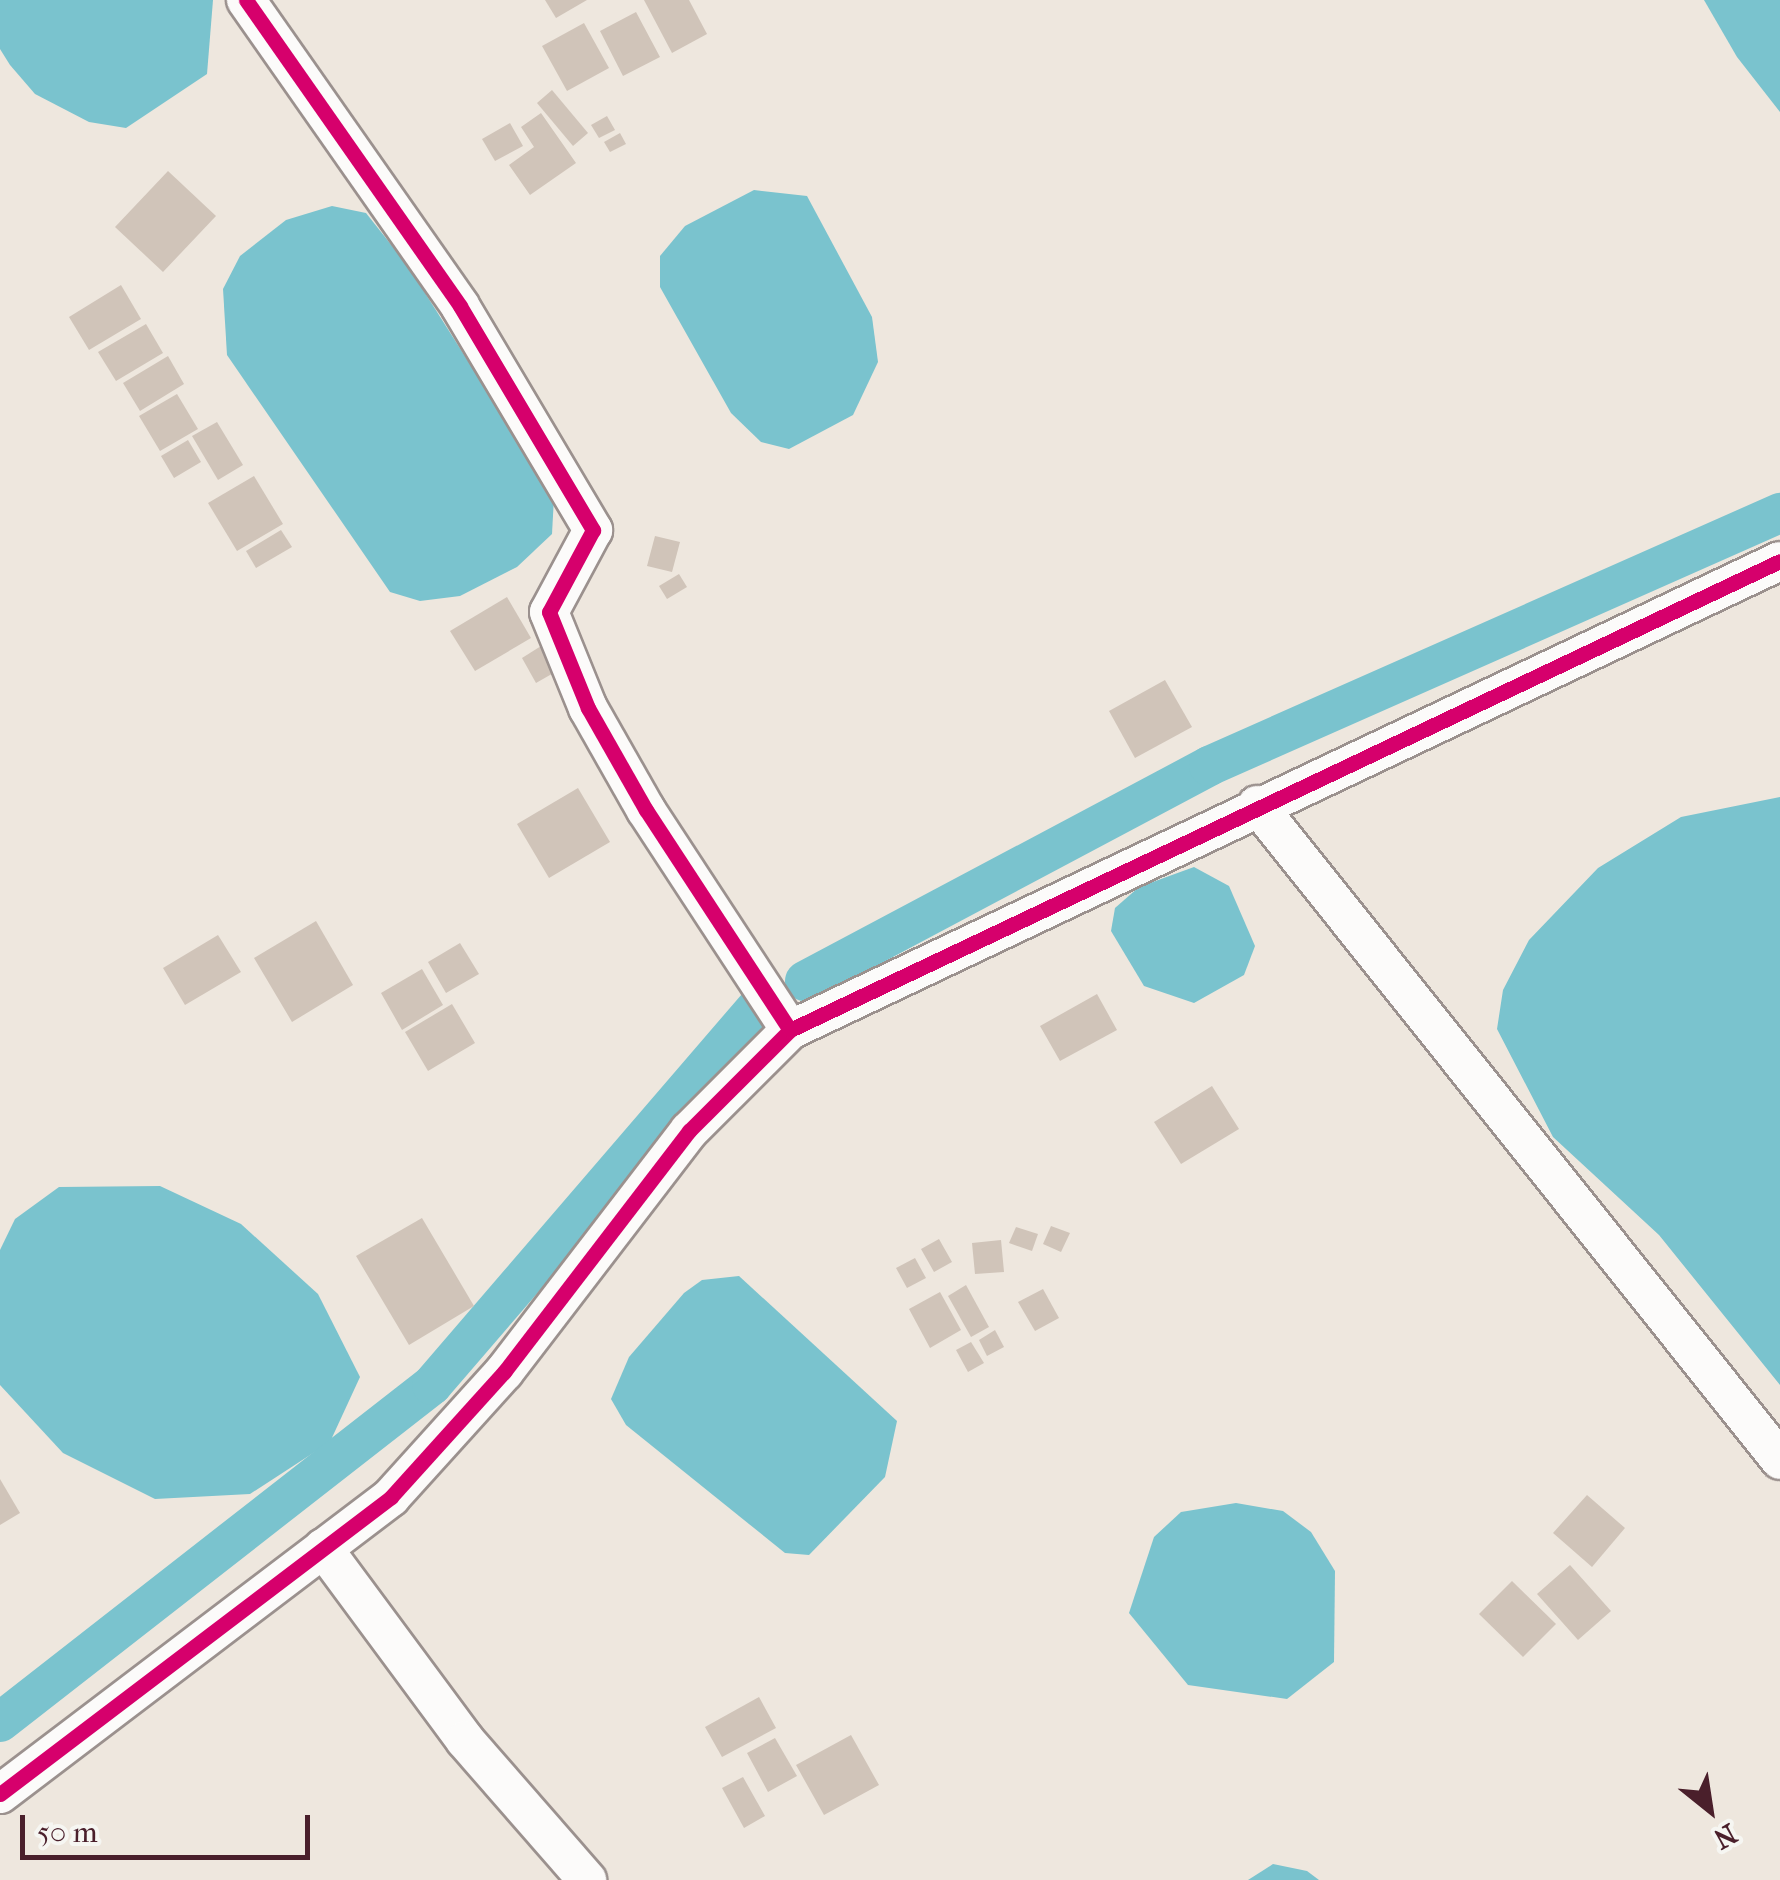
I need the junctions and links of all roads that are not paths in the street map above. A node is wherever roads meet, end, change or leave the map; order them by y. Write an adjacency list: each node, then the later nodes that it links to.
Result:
1 (246, 0): 4 (street)
2 (1780, 561): 3 (street)
3 (1256, 805): 4 (street); 5 (street)
4 (790, 1030): 6 (street)
5 (1780, 1460)
6 (323, 1548): 7 (street); 8 (street)
7 (0, 1794)
8 (587, 1880)

